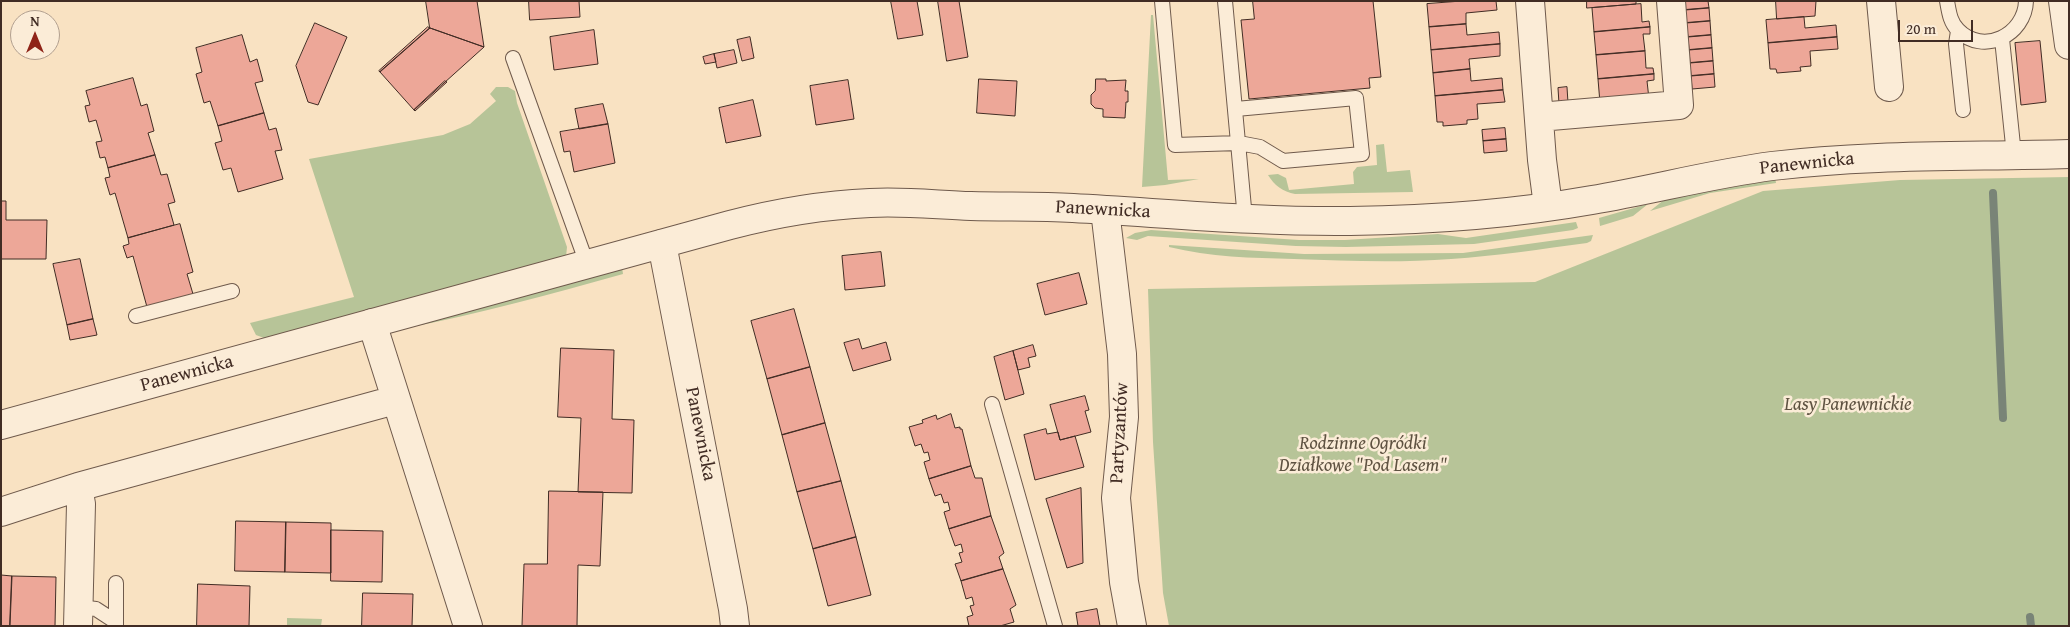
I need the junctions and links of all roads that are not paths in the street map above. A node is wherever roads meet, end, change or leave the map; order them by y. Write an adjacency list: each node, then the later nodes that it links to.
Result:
1 (1162, 1): 17 (lane)
2 (1225, 1): 14 (lane)
3 (1530, 1): 16 (street)
4 (1671, 1): 16 (street)
5 (1881, 1): 13 (street)
6 (1947, 1): 9 (lane)
7 (2026, 1): 10 (lane)
8 (2063, 1): 11 (street)
9 (1958, 30): 10 (lane); 15 (lane)
10 (2002, 39): 19 (lane)
11 (2069, 45)
12 (513, 58): 24 (lane)
13 (1889, 87)
14 (1236, 109): 17 (lane); 17 (lane)
15 (1963, 110)
16 (1539, 117): 20 (street)
17 (1239, 143): 22 (lane)
18 (2069, 154): 19 (street, Panewnicka)
19 (2014, 155): 20 (street, Panewnicka)
20 (1548, 206): 22 (street, Panewnicka)
21 (1105, 210): 22 (street, Panewnicka); 23 (street, Panewnicka); 39 (street, Partyzantów)
22 (1245, 219)
23 (662, 244): 24 (street, Panewnicka); 37 (street, Panewnicka)
24 (587, 264): 27 (street, Panewnicka)
25 (232, 291): 26 (lane)
26 (136, 316)
27 (372, 323): 28 (street); 30 (street, Panewnicka)
28 (396, 400): 31 (street); 36 (street)
29 (992, 404): 38 (lane)
30 (1, 425)
31 (78, 487): 32 (street); 34 (street)
32 (1, 512)
33 (116, 583): 35 (lane)
34 (78, 617): 35 (lane)
35 (116, 624)
36 (468, 626)
37 (735, 626)
38 (1055, 626)
39 (1132, 626)

